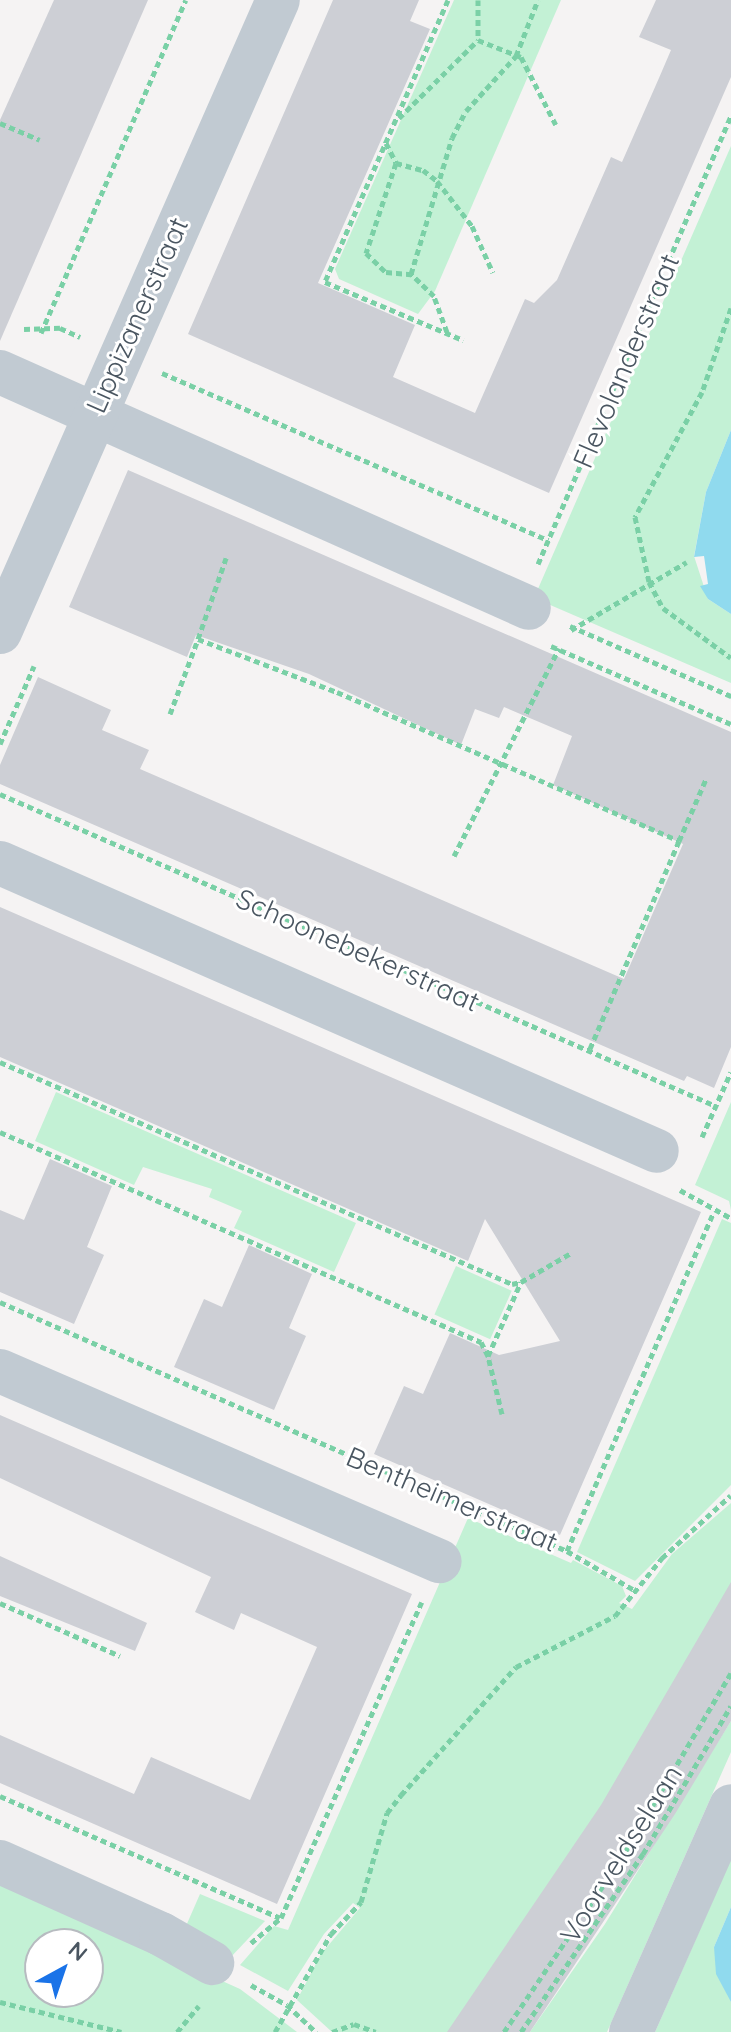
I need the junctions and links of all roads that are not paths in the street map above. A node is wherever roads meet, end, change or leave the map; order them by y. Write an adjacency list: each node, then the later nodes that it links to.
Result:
1 (278, 0): 3 (street, Lippizanerstraat)
2 (10, 376): 3 (street)
3 (93, 414): 4 (street); 5 (street, Lippizanerstraat)
4 (525, 607)
5 (0, 632)
6 (0, 863): 7 (street)
7 (677, 1150)
8 (0, 1371): 9 (street)
9 (440, 1561)
10 (731, 1806): 13 (street)
11 (0, 1862): 12 (street)
12 (212, 1963)
13 (631, 2032)

